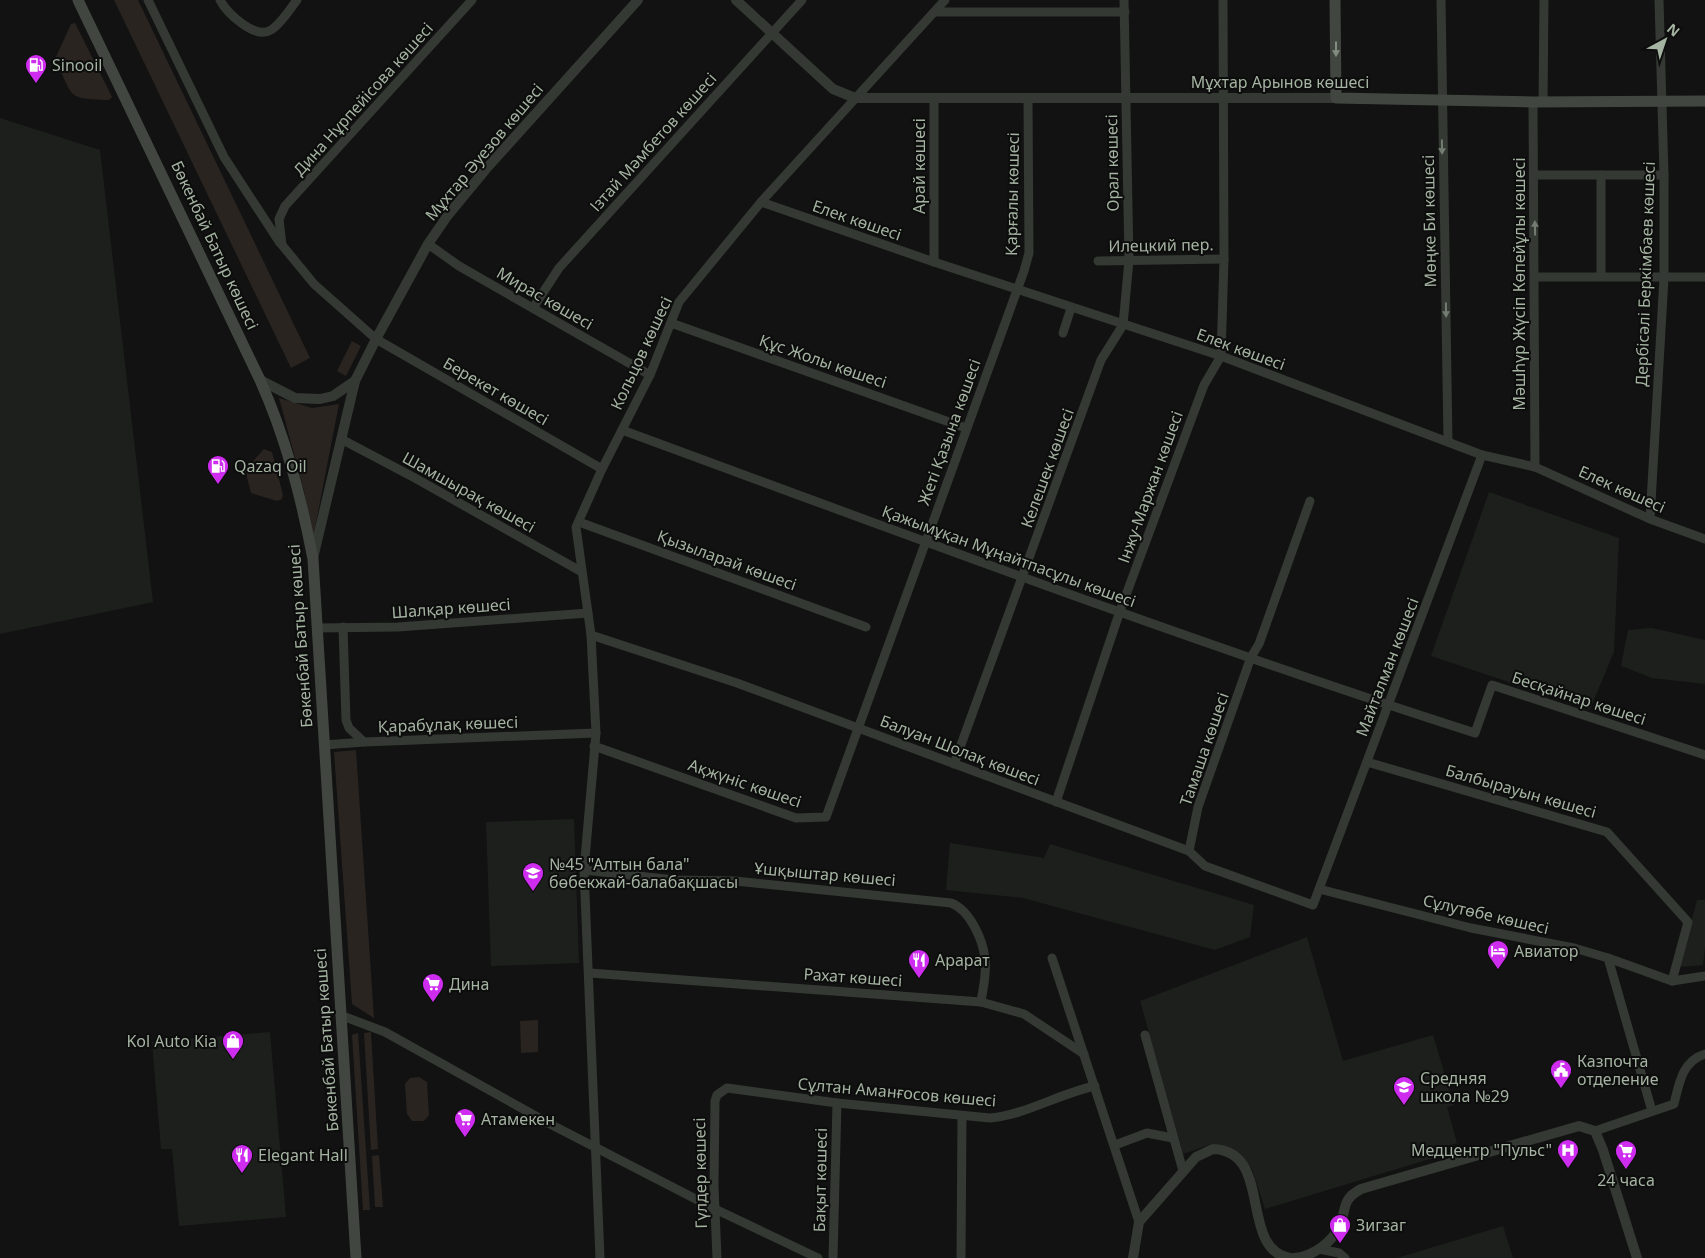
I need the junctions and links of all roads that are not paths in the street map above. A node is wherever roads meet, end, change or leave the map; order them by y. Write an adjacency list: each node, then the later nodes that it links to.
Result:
1 (78, 0): 52 (main road, Бөкенбай Батыр көшесі)
2 (148, 0): 34 (street, Берекет көшесі)
3 (220, 0): 4 (street)
4 (297, 0)
5 (472, 0): 34 (street, Дина Нұрпейісова көшесі)
6 (638, 0): 33 (street, Мұхтар Әуезов көшесі)
7 (736, 0): 18 (street)
8 (802, 0): 18 (street, Ізтай Мәмбетов көшесі)
9 (945, 0): 16 (street, Кольцов көшесі)
10 (1124, 0): 17 (street, Орал көшесі)
11 (1223, 0): 21 (street)
12 (1335, 0): 22 (main road, one-way to 22)
13 (1441, 0): 24 (street, Мөңке Би көшесі)
14 (1544, 0): 28 (street, Мәшһүр Жүсіп Көпейұлы көшесі)
15 (1659, 0): 27 (street, Дербісәлі Беркімбаев көшесі)
16 (935, 12): 17 (street); 19 (street, Кольцов көшесі)
17 (1125, 12): 20 (street, Орал көшесі)
18 (773, 32): 19 (street); 44 (street, Ізтай Мәмбетов көшесі)
19 (855, 98): 23 (street, Мұхтар Арынов көшесі); 32 (street, Кольцов көшесі)
20 (1125, 98): 21 (street, Мұхтар Арынов көшесі); 25 (street, Мұхтар Арынов көшесі); 35 (street, Орал көшесі)
21 (1224, 98): 22 (street, Мұхтар Арынов көшесі); 36 (street)
22 (1336, 98): 24 (main road, Мұхтар Арынов көшесі)
23 (934, 99): 25 (street, Мұхтар Арынов көшесі); 38 (street, Арай көшесі)
24 (1442, 99): 28 (main road, Мұхтар Арынов көшесі); 57 (street, Мөңке Би көшесі, one-way to 57)
25 (1028, 100): 43 (street, Қарғалы көшесі)
26 (1705, 100): 27 (main road, Мұхтар Арынов көшесі)
27 (1662, 101): 28 (main road, Мұхтар Арынов көшесі); 31 (street, Дербісәлі Беркімбаев көшесі)
28 (1538, 102): 29 (street, Мәшһүр Жүсіп Көпейұлы көшесі)
29 (1535, 175): 30 (street); 39 (street, Мәшһүр Жүсіп Көпейұлы көшесі, one-way to 29)
30 (1601, 175): 31 (street); 40 (street)
31 (1664, 175): 42 (street, Дербісәлі Беркімбаев көшесі)
32 (761, 202): 38 (street, Елек көшесі); 46 (street, Кольцов көшесі)
33 (428, 244): 44 (street, Мирас көшесі); 49 (street, Мұхтар Әуезов көшесі)
34 (282, 245): 49 (street, Берекет көшесі)
35 (1129, 260): 36 (street, Илецкий пер.); 37 (street, Илецкий пер.); 47 (street, Орал көшесі)
36 (1224, 260): 50 (street)
37 (1098, 261)
38 (934, 262): 43 (street, Елек көшесі)
39 (1536, 276): 40 (street); 59 (street, Мәшһүр Жүсіп Көпейұлы көшесі)
40 (1601, 276): 42 (street)
41 (1705, 277): 42 (street)
42 (1664, 278): 62 (street, Дербісәлі Беркімбаев көшесі)
43 (1017, 288): 45 (street, Елек көшесі); 54 (street, Жеті Қазына көшесі)
44 (533, 308): 51 (street, Мирас көшесі)
45 (1071, 308): 47 (street, Елек көшесі); 48 (street)
46 (671, 323): 51 (street, Кольцов көшесі); 54 (street, Құс Жолы көшесі)
47 (1123, 325): 50 (street, Елек көшесі); 68 (street, Келешек көшесі)
48 (1063, 333)
49 (376, 339): 53 (street, Мұхтар Әуезов көшесі); 60 (street, Берекет көшесі)
50 (1221, 356): 57 (street, Елек көшесі); 69 (street, Інжу-Маржан көшесі)
51 (650, 376): 55 (street, Кольцов көшесі)
52 (260, 380): 53 (street); 66 (main road, Бөкенбай Батыр көшесі)
53 (356, 381): 56 (street, Мұхтар Әуезов көшесі)
54 (966, 428): 65 (street, Жеті Қазына көшесі)
55 (622, 430): 60 (street, Кольцов көшесі); 65 (street, Қажымұқан Мұңайтпасұлы көшесі)
56 (341, 439): 66 (street, Мұхтар Әуезов көшесі); 67 (street, Шамшырақ көшесі)
57 (1448, 441): 58 (street, Елек көшесі)
58 (1482, 455): 59 (street, Елек көшесі); 76 (street, Майталман көшесі)
59 (1534, 467): 62 (street, Елек көшесі)
60 (602, 469): 63 (street, Кольцов көшесі)
61 (1310, 502): 75 (street, Тамаша көшесі)
62 (1650, 519): 64 (street, Елек көшесі)
63 (578, 522): 67 (street, Кольцов көшесі); 72 (street, Қызыларай көшесі)
64 (1705, 539)
65 (926, 542): 68 (street, Қажымұқан Мұңайтпасұлы көшесі); 77 (street, Жеті Қазына көшесі)
66 (313, 559): 73 (main road, Бөкенбай Батыр көшесі)
67 (582, 572): 70 (street, Кольцов көшесі)
68 (1023, 578): 69 (street, Қажымұқан Мұңайтпасұлы көшесі); 84 (street, Келешек көшесі)
69 (1120, 611): 75 (street, Қажымұқан Мұңайтпасұлы көшесі); 85 (street, Інжу-Маржан көшесі)
70 (588, 613): 71 (street, Шалқар көшесі); 74 (street, Кольцов көшесі)
71 (343, 627): 73 (street, Шалқар көшесі); 79 (street, Қарабұлақ көшесі)
72 (866, 627)
73 (317, 628): 80 (main road, Бөкенбай Батыр көшесі)
74 (591, 635): 77 (street, Балуан Шолақ көшесі); 78 (street, Кольцов көшесі)
75 (1251, 657): 76 (street, Қажымұқан Мұңайтпасұлы көшесі); 86 (street, Тамаша көшесі)
76 (1389, 705): 82 (street, Бесқайнар көшесі); 83 (street, Майталман көшесі)
77 (857, 727): 81 (street, Ақжүніс көшесі); 84 (street, Балуан Шолақ көшесі)
78 (596, 733): 79 (street, Қарабұлақ көшесі); 81 (street, Кольцов көшесі)
79 (364, 742): 80 (street)
80 (324, 745): 96 (main road, Бөкенбай Батыр көшесі)
81 (594, 746): 87 (street, Кольцов көшесі)
82 (1705, 755)
83 (1367, 762): 88 (street, Майталман көшесі); 94 (street, Балбырауын көшесі)
84 (954, 764): 85 (street, Балуан Шолақ көшесі)
85 (1056, 802): 86 (street, Балуан Шолақ көшесі)
86 (1189, 851): 89 (street, Балуан Шолақ көшесі)
87 (584, 870): 92 (street, Кольцов көшесі); 95 (street, Ұшқыштар көшесі)
88 (1320, 889): 89 (street, Майталман көшесі); 91 (street, Сұлутөбе көшесі)
89 (1313, 905)
90 (1052, 958): 98 (street)
91 (1608, 958): 94 (street, Сұлутөбе көшесі); 103 (street)
92 (590, 972): 95 (street, Рахат көшесі); 108 (street, Кольцов көшесі)
93 (1705, 976): 94 (street)
94 (1672, 981)
95 (981, 1002): 98 (street, Рахат көшесі)
96 (340, 1015): 108 (street); 113 (main road, Бөкенбай Батыр көшесі)
97 (1145, 1035): 106 (street)
98 (1084, 1054): 100 (street)
99 (1705, 1054): 103 (street)
100 (1095, 1086): 104 (street, Сұлтан Аманғосов көшесі); 107 (street)
101 (721, 1090): 102 (street, Сұлтан Аманғосов көшесі); 110 (street, Гүлдер көшесі)
102 (836, 1103): 104 (street, Сұлтан Аманғосов көшесі); 117 (street, Бақыт көшесі)
103 (1652, 1111): 105 (street)
104 (962, 1116): 118 (street)
105 (1594, 1131): 112 (street); 122 (street)
106 (1173, 1138): 107 (street); 109 (street)
107 (1115, 1145): 111 (street)
108 (595, 1146): 110 (street); 114 (street, Кольцов көшесі)
109 (1183, 1171): 111 (street); 120 (street)
110 (715, 1209): 115 (street, Гүлдер көшесі); 116 (street)
111 (1139, 1222): 119 (street)
112 (1319, 1249): 120 (street); 121 (street)
113 (356, 1258)
114 (600, 1258)
115 (717, 1258)
116 (818, 1258)
117 (833, 1258)
118 (961, 1258)
119 (1133, 1258)
120 (1292, 1258)
121 (1345, 1258)
122 (1637, 1258)

